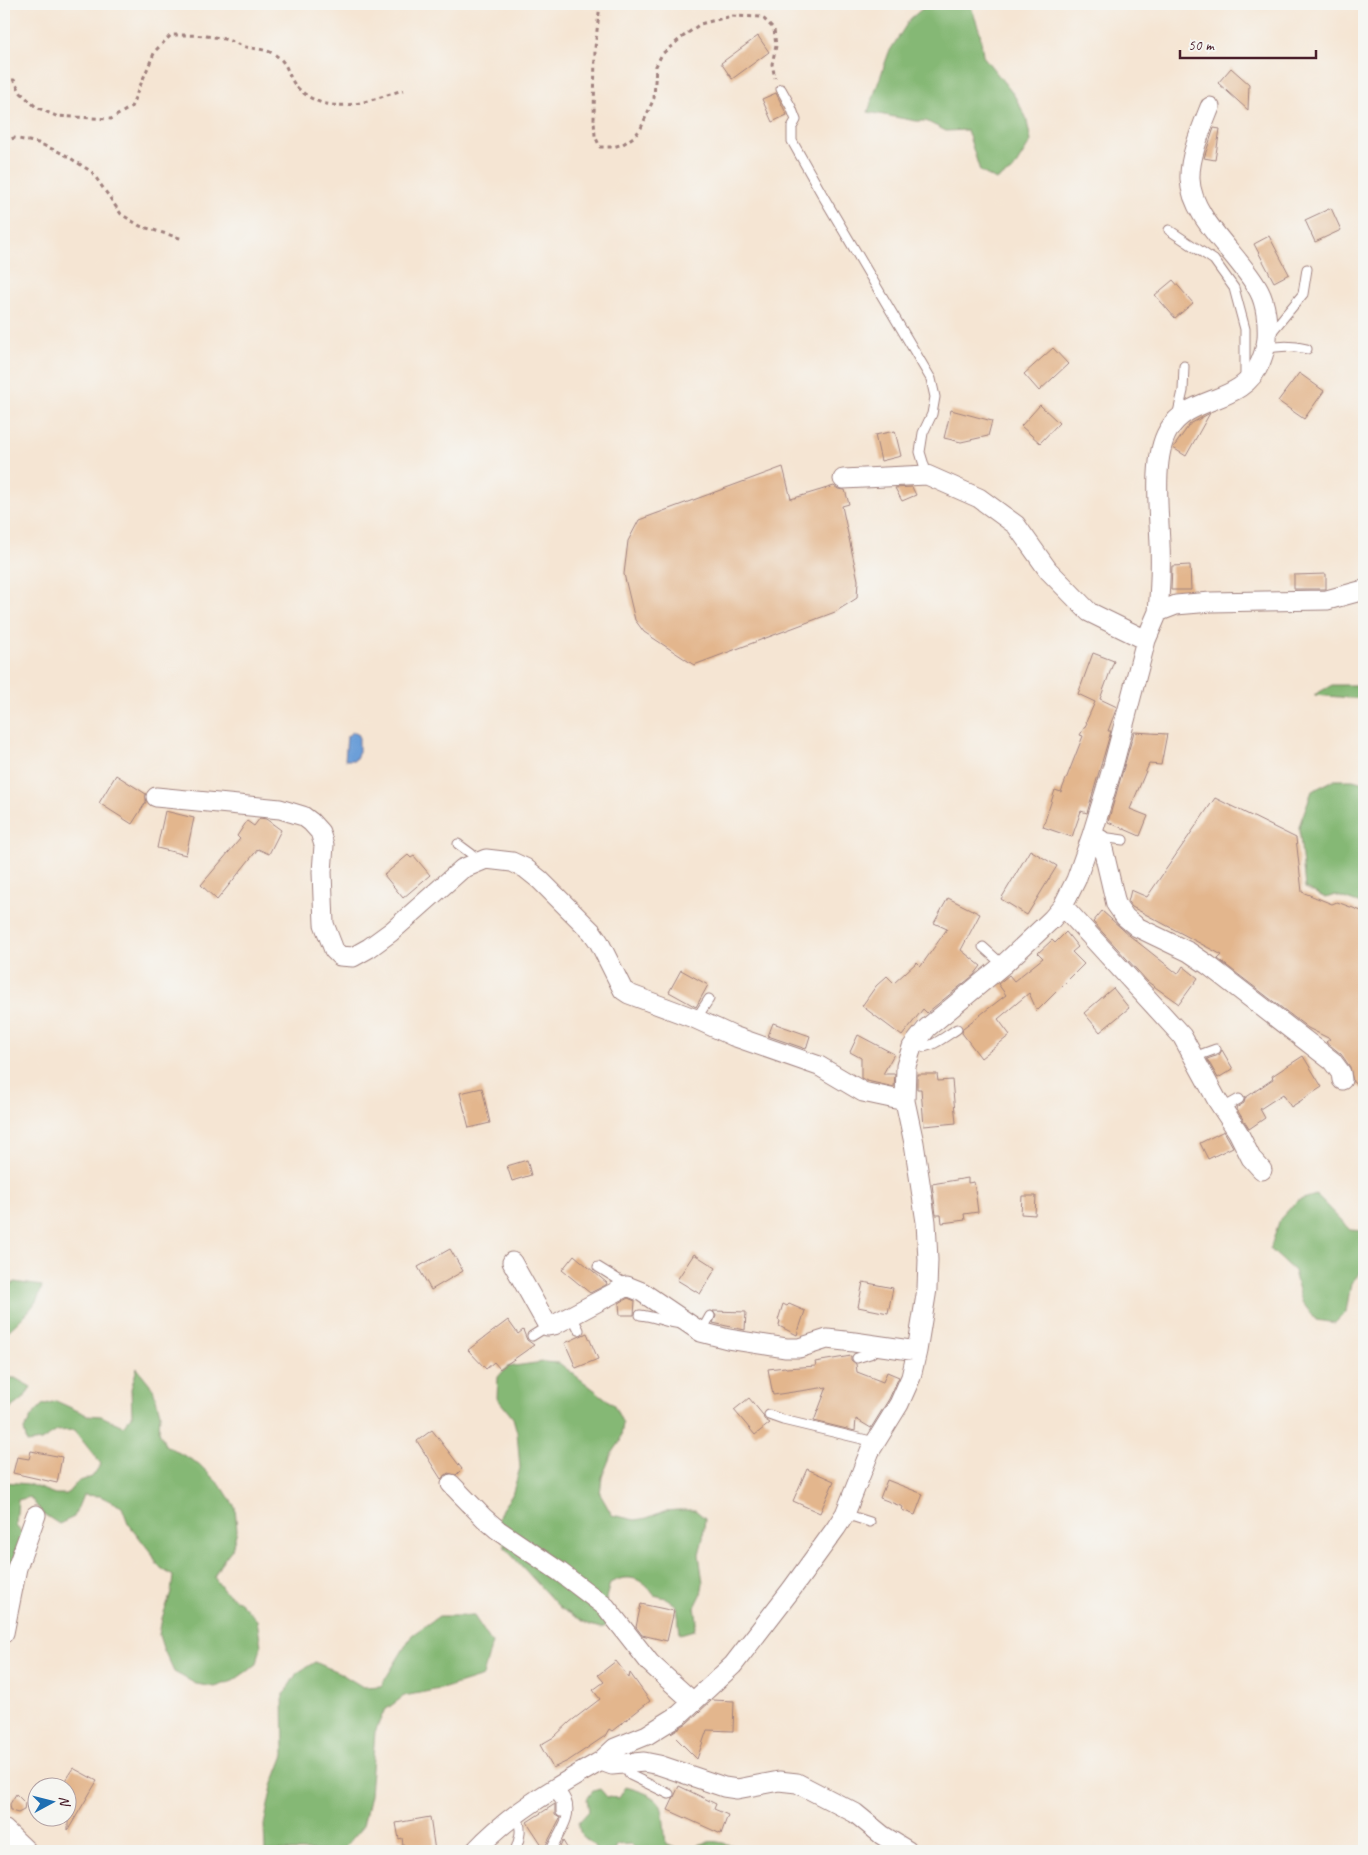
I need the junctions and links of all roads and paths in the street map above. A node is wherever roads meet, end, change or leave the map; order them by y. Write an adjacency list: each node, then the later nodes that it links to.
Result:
1 (600, 4): 3 (path)
2 (4, 80): 4 (path)
3 (781, 89): 15 (lane)
4 (403, 90)
5 (1210, 107): 10 (street)
6 (4, 141): 8 (path)
7 (1170, 230): 13 (lane)
8 (183, 239)
9 (1307, 269): 10 (lane)
10 (1266, 343): 11 (lane); 13 (street)
11 (1307, 348)
12 (1184, 366): 14 (lane)
13 (1245, 382): 14 (street)
14 (1177, 418): 18 (street)
15 (927, 475): 16 (street); 19 (street)
16 (843, 479)
17 (1364, 590): 18 (street)
18 (1158, 612): 19 (street)
19 (1146, 640): 21 (street)
20 (156, 797): 24 (street)
21 (1097, 838): 22 (lane); 25 (street); 34 (street)
22 (1123, 840)
23 (458, 844): 24 (lane)
24 (480, 860): 29 (street)
25 (1063, 906): 27 (street); 33 (street)
26 (983, 947): 27 (lane)
27 (1003, 965): 31 (street)
28 (709, 999): 29 (lane)
29 (696, 1019): 35 (street)
30 (957, 1029): 31 (lane)
31 (912, 1047): 35 (street)
32 (1216, 1049): 33 (lane)
33 (1194, 1057): 36 (street)
34 (1342, 1080)
35 (905, 1101): 44 (street)
36 (1262, 1170)
37 (512, 1262): 39 (street)
38 (598, 1267): 39 (lane)
39 (627, 1286): 42 (street)
40 (640, 1314): 42 (lane)
41 (710, 1316): 42 (lane)
42 (694, 1328): 43 (street)
43 (881, 1347): 44 (street); 45 (lane)
44 (917, 1351): 47 (street)
45 (857, 1358)
46 (769, 1415): 47 (lane)
47 (875, 1442): 49 (street)
48 (451, 1484): 53 (street)
49 (845, 1514): 51 (lane); 53 (street)
50 (36, 1516): 52 (street)
51 (870, 1522)
52 (4, 1632)
53 (692, 1701): 54 (street)
54 (601, 1760): 55 (street); 56 (street)
55 (625, 1764): 57 (lane); 65 (street)
56 (555, 1788): 58 (lane); 59 (street); 64 (lane)
57 (669, 1794)
58 (561, 1812)
59 (516, 1815): 62 (street); 63 (lane)
60 (4, 1829): 61 (street)
61 (28, 1851)
62 (475, 1851)
63 (514, 1851)
64 (552, 1851)
65 (908, 1851)

